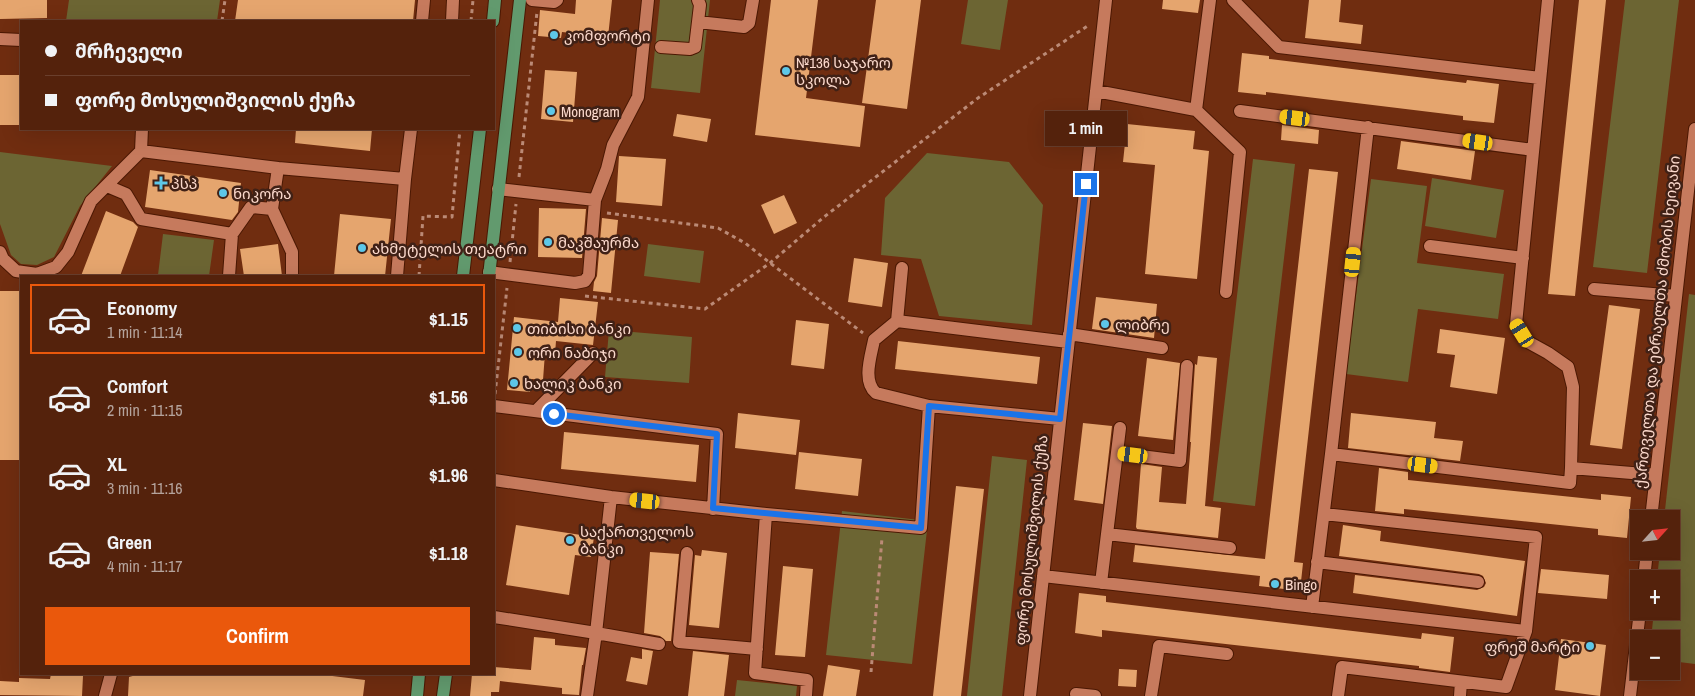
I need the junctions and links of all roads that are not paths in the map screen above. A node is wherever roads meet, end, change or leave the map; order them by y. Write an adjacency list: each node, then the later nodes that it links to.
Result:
1 (424, 0): 14 (street)
2 (453, 0): 15 (street)
3 (495, 0): 16 (main road)
4 (520, 0): 25 (main road)
5 (532, 0): 6 (street)
6 (557, 0)
7 (648, 0): 37 (street)
8 (698, 0): 17 (street)
9 (753, 0): 17 (street)
10 (1106, 0): 22 (street, ფორე მოსულიშვილის ქუჩა)
11 (1210, 0): 23 (street)
12 (1233, 0): 21 (street)
13 (1548, 0): 21 (street)
14 (422, 20)
15 (452, 20)
16 (493, 20)
17 (698, 22): 20 (street)
18 (0, 39): 19 (street)
19 (20, 40)
20 (661, 47)
21 (1540, 78): 31 (street)
22 (1096, 91): 23 (street); 55 (street, ფორე მოსულიშვილის ქუჩა)
23 (1196, 110): 52 (street)
24 (1240, 111): 26 (street)
25 (500, 113): 36 (main road)
26 (1368, 127): 31 (street); 65 (street)
27 (1695, 129): 53 (street, ქართველთა და ებრაელთა ძმობის ხეივანი)
28 (142, 130): 32 (street)
29 (411, 130): 34 (street)
30 (480, 130): 50 (main road)
31 (1533, 150): 42 (street)
32 (141, 151): 33 (street); 35 (street)
33 (278, 168): 34 (street); 38 (street)
34 (405, 179): 49 (street)
35 (107, 186): 39 (street); 46 (street)
36 (498, 189): 37 (street); 44 (main road)
37 (595, 206): 44 (street)
38 (272, 209): 39 (street); 48 (street)
39 (232, 234): 47 (street)
40 (1430, 246): 42 (street)
41 (1, 258): 45 (street)
42 (1523, 258): 66 (street)
43 (902, 268): 54 (street)
44 (489, 274)
45 (36, 275)
46 (43, 275)
47 (228, 275)
48 (292, 275)
49 (397, 275)
50 (463, 275)
51 (1594, 289): 53 (street)
52 (1226, 292)
53 (1676, 296): 67 (street, ქართველთა და ებრაელთა ძმობის ხეივანი)
54 (897, 321): 55 (street); 60 (street)
55 (1069, 338): 56 (street); 62 (street, ფორე მოსულიშვილის ქუჩა)
56 (1162, 348)
57 (593, 353): 61 (street)
58 (1187, 366): 64 (street)
59 (495, 406): 61 (street)
60 (929, 406): 62 (street); 72 (street)
61 (536, 411): 70 (street)
62 (1060, 419): 78 (street, ფორე მოსულიშვილის ქუჩა)
63 (1120, 428): 64 (street)
64 (1117, 453): 74 (street)
65 (1331, 454): 66 (street); 73 (street)
66 (1571, 468): 67 (street)
67 (1656, 476): 71 (street, ქართველთა და ებრაელთა ძმობის ხეივანი)
68 (495, 480): 69 (street)
69 (611, 497): 70 (street); 85 (street)
70 (713, 508): 72 (street)
71 (1652, 510)
72 (766, 514): 87 (street)
73 (1324, 514): 77 (street); 84 (street)
74 (1107, 534): 75 (street); 80 (street)
75 (1230, 548)
76 (687, 553): 87 (street)
77 (1317, 562): 79 (street); 81 (street)
78 (1043, 576): 80 (street); 99 (street, ფორე მოსულიშვილის ქუჩა)
79 (1478, 582)
80 (1102, 583): 81 (street)
81 (1312, 607): 84 (street)
82 (495, 617): 85 (street)
83 (1639, 620): 104 (street)
84 (1526, 631): 92 (street)
85 (596, 633): 86 (street); 97 (street)
86 (659, 644)
87 (757, 649): 98 (street)
88 (1227, 654): 101 (street)
89 (111, 675): 94 (street)
90 (419, 675): 95 (main road)
91 (446, 675): 96 (main road)
92 (1461, 682): 102 (street); 103 (street)
93 (1076, 694): 100 (street)
94 (105, 696)
95 (417, 696)
96 (443, 696)
97 (587, 696)
98 (806, 696)
99 (1030, 696)
100 (1095, 696)
101 (1152, 696)
102 (1338, 696)
103 (1460, 696)
104 (1630, 696)

